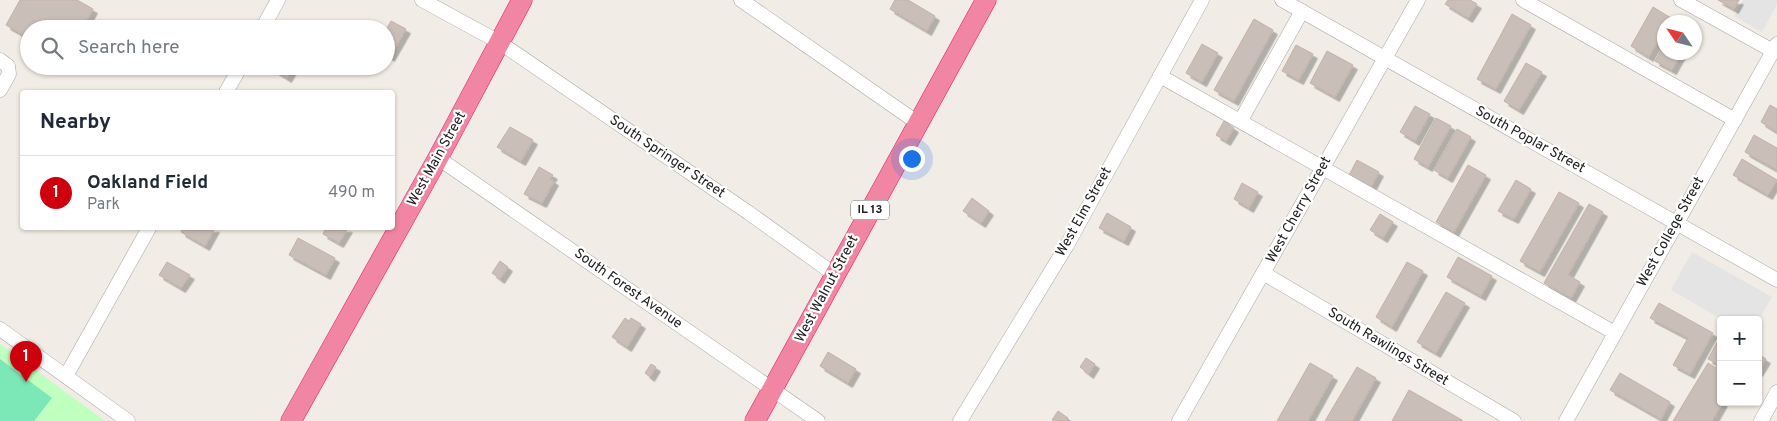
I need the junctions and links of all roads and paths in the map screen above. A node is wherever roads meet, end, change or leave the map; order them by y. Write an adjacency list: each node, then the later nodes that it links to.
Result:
1 (278, 0): 12 (street)
2 (422, 0): 13 (street, South Springer Street)
3 (522, 0): 13 (highway, West Main Street)
4 (741, 0): 23 (street)
5 (986, 0): 23 (highway, West Walnut Street / IL 13)
6 (1202, 0): 18 (street, West Elm Street)
7 (1282, 0): 11 (street, South Poplar Street)
8 (1418, 0): 15 (street, West Cherry Street)
9 (1523, 0): 22 (street)
10 (1682, 0): 14 (street)
11 (1302, 12): 15 (street, South Poplar Street); 21 (street)
12 (267, 20)
13 (499, 42): 24 (highway, West Main Street); 29 (street, South Springer Street)
14 (1775, 48): 22 (street, West College Street)
15 (1385, 58): 25 (street, West Cherry Street); 26 (street, South Poplar Street)
16 (0, 60): 19 (street)
17 (236, 75): 20 (street)
18 (1160, 76): 21 (street); 41 (street, West Elm Street)
19 (0, 90)
20 (227, 90)
21 (1241, 120): 25 (street)
22 (1735, 120): 26 (street, West College Street)
23 (918, 123): 29 (highway, West Walnut Street / IL 13)
24 (438, 158): 34 (street, South Forest Avenue); 38 (highway, West Main Street)
25 (1322, 167): 28 (street, West Cherry Street); 32 (street)
26 (1676, 223): 30 (street, South Poplar Street); 32 (street, West College Street)
27 (149, 230): 33 (street)
28 (1263, 273): 42 (street, West Cherry Street); 43 (street, South Rawlings Street)
29 (834, 274): 34 (highway, West Walnut Street / IL 13)
30 (1777, 280)
31 (0, 329): 33 (street)
32 (1615, 333): 44 (street, West College Street)
33 (66, 376): 37 (street)
34 (774, 389): 39 (highway, West Walnut Street / IL 13); 40 (street, South Forest Avenue)
35 (1777, 392): 36 (street)
36 (1766, 419)
37 (128, 421)
38 (291, 421)
39 (755, 421)
40 (818, 421)
41 (960, 421)
42 (1179, 421)
43 (1514, 421)
44 (1566, 421)

